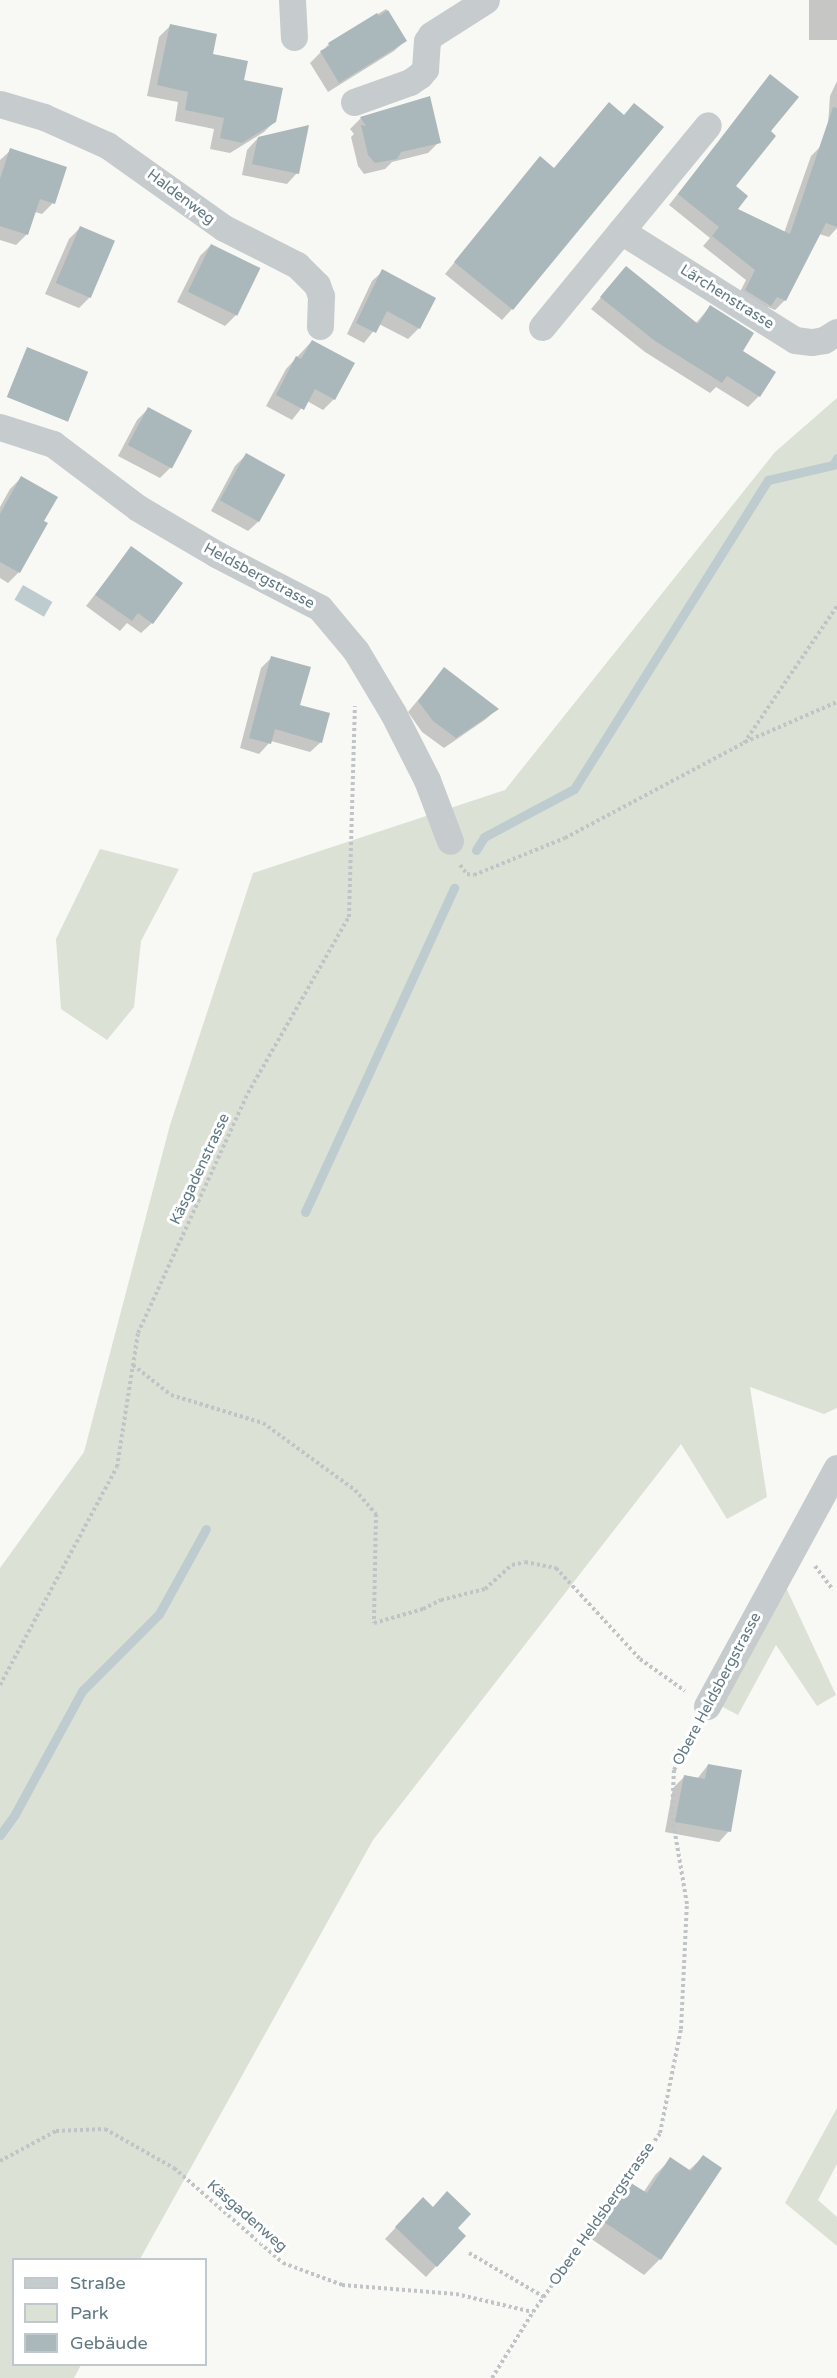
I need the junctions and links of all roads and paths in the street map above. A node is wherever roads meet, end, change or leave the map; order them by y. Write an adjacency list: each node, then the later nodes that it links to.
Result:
1 (292, 0): 3 (street)
2 (486, 0): 4 (street)
3 (294, 37)
4 (354, 102)
5 (0, 104): 8 (street, Haldenweg)
6 (708, 125): 7 (street)
7 (621, 231): 9 (street); 10 (street, Lärchenstrasse)
8 (320, 326)
9 (542, 327)
10 (837, 332)
11 (0, 427): 16 (street, Heldsbergstrasse)
12 (837, 606): 15 (path)
13 (355, 698): 17 (path, Käsgadenstrasse)
14 (837, 702): 15 (path)
15 (744, 743): 16 (path)
16 (450, 841)
17 (133, 1365): 19 (path, Käsgadenstrasse); 20 (path)
18 (837, 1468): 20 (street, Obere Heldsbergstrasse)
19 (0, 1685)
20 (708, 1706): 23 (path, Obere Heldsbergstrasse)
21 (0, 2161): 24 (path, Käsgadenweg)
22 (469, 2253): 23 (path)
23 (544, 2297): 24 (path, Obere Heldsbergstrasse)
24 (534, 2312): 25 (path, Obere Heldsbergstrasse)
25 (492, 2378)

